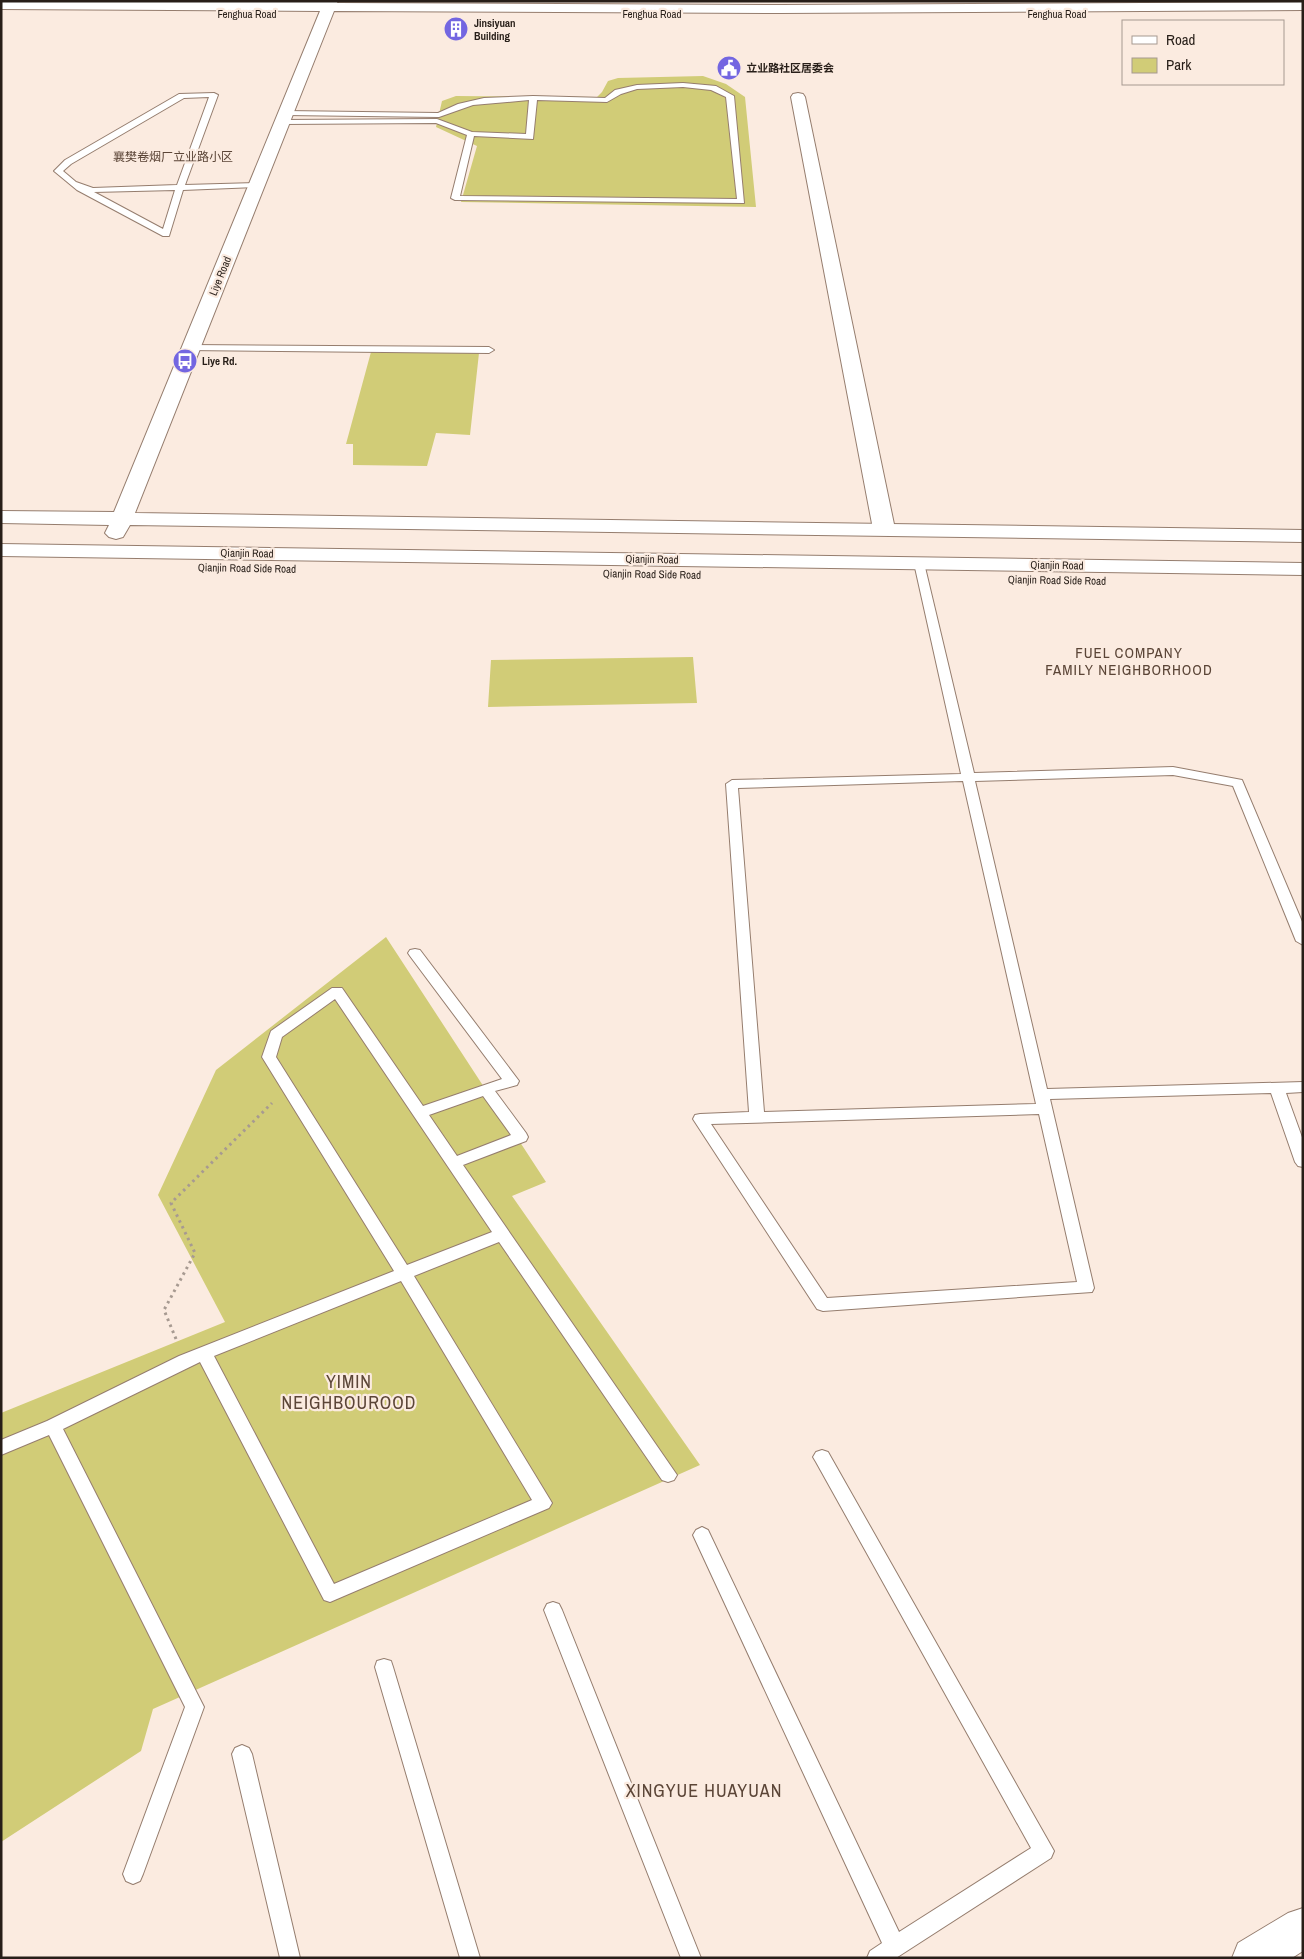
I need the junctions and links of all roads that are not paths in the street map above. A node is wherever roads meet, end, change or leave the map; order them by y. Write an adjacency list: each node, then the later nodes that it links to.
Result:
1 (1, 5): 4 (street, Fenghua Road)
2 (781, 5): 3 (street, Fenghua Road); 4 (street, Fenghua Road)
3 (965, 5): 5 (street, Fenghua Road)
4 (329, 8): 5 (street, Fenghua Road); 6 (street, Fenghua Road); 9 (street, Liye Road)
5 (1301, 10)
6 (1, 12)
7 (798, 97): 19 (street)
8 (533, 98): 9 (lane); 10 (lane); 10 (lane)
9 (284, 118): 10 (lane); 11 (street, Liye Road)
10 (471, 134)
11 (257, 184): 12 (lane); 14 (street, Liye Road)
12 (180, 187): 13 (lane); 13 (lane); 13 (lane)
13 (80, 188)
14 (190, 348): 15 (lane); 17 (street, Liye Road)
15 (489, 350)
16 (1, 502): 17 (street)
17 (124, 511): 18 (street); 19 (street); 23 (street, Liye Road)
18 (1, 517)
19 (883, 522): 20 (street); 21 (street)
20 (1303, 522)
21 (1303, 536)
22 (1, 550): 23 (street, Qianjin Road)
23 (110, 550): 26 (street, Qianjin Road)
24 (1, 564): 26 (street, Qianjin Road Side Road)
25 (1303, 569): 26 (street, Qianjin Road)
26 (921, 571): 27 (street, Qianjin Road Side Road); 28 (lane)
27 (1303, 583)
28 (969, 778): 29 (lane); 34 (lane); 37 (lane)
29 (1303, 941)
30 (415, 953): 32 (lane)
31 (1303, 1087): 33 (lane)
32 (486, 1088): 36 (lane); 39 (lane)
33 (1277, 1088): 34 (lane); 38 (lane)
34 (1041, 1094): 35 (lane)
35 (1045, 1109): 37 (lane); 37 (lane)
36 (420, 1113): 39 (lane); 41 (lane)
37 (757, 1117)
38 (1303, 1162)
39 (454, 1164): 40 (lane)
40 (502, 1234): 41 (lane); 46 (lane)
41 (404, 1273): 42 (lane); 42 (lane)
42 (204, 1353): 43 (lane)
43 (53, 1426): 44 (lane); 51 (lane)
44 (1, 1448)
45 (822, 1457): 53 (lane)
46 (668, 1476)
47 (702, 1535): 53 (lane)
48 (553, 1610): 56 (lane)
49 (384, 1667): 55 (lane)
50 (242, 1754): 54 (lane)
51 (133, 1874)
52 (1303, 1928): 58 (street)
53 (895, 1947): 57 (lane)
54 (290, 1958)
55 (470, 1958)
56 (691, 1958)
57 (878, 1958)
58 (1252, 1958)

